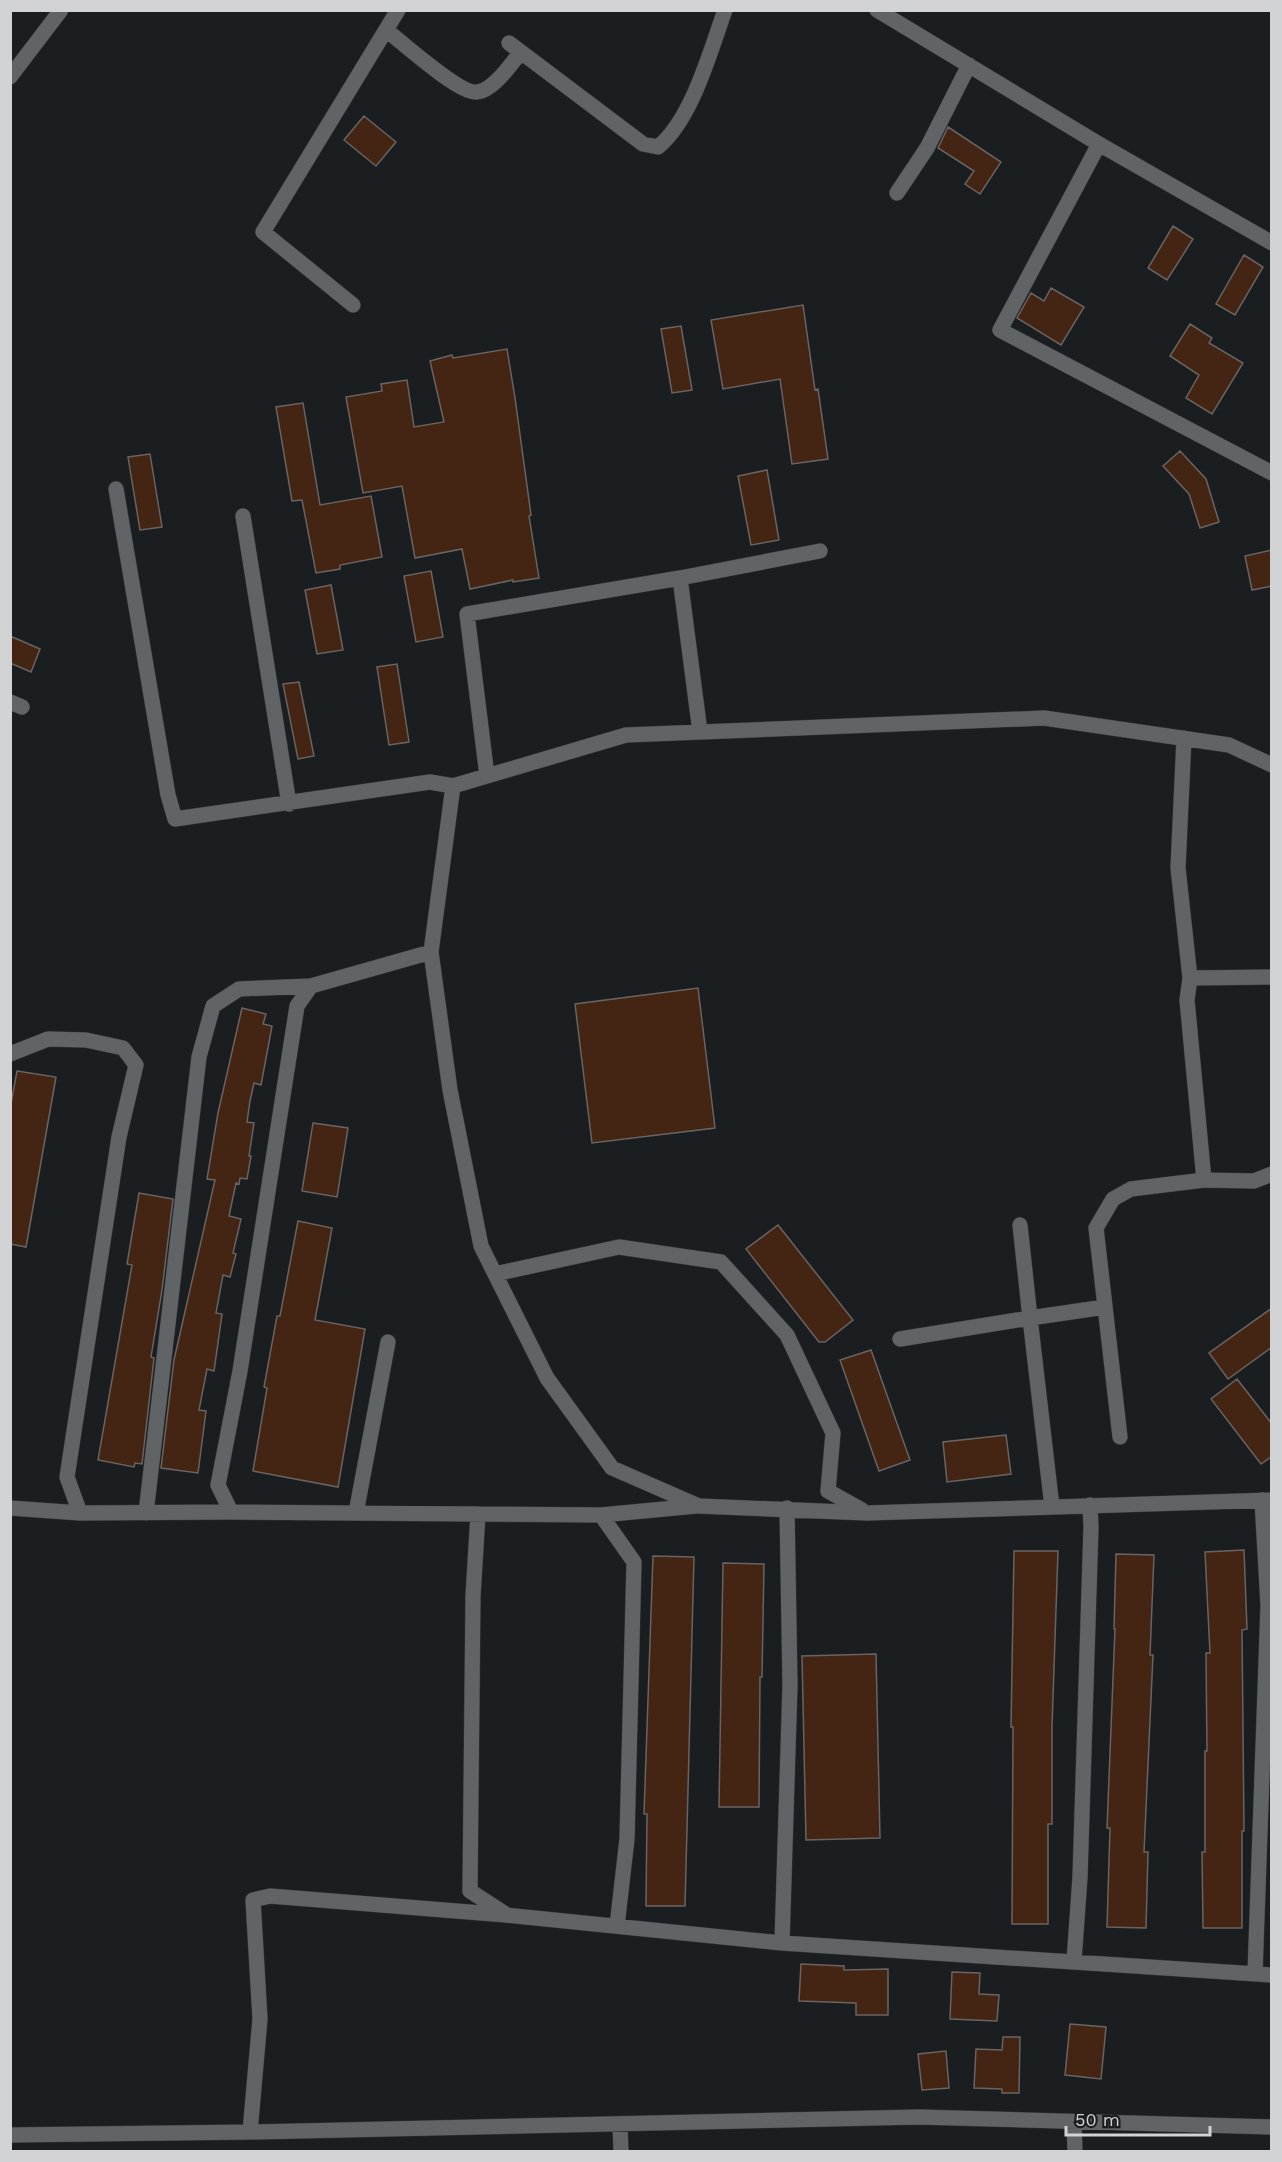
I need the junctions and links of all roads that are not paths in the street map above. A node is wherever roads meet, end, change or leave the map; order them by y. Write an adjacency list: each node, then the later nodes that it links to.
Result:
1 (61, 10): 7 (street)
2 (398, 10): 5 (street)
3 (725, 10): 5 (street)
4 (877, 10): 6 (street)
5 (386, 30): 11 (street)
6 (969, 65): 8 (street); 9 (street)
7 (10, 77)
8 (1099, 144): 10 (street); 12 (street)
9 (897, 193)
10 (1272, 243)
11 (353, 305)
12 (1272, 473)
13 (116, 489): 22 (street)
14 (243, 516): 22 (street)
15 (820, 551): 16 (street)
16 (680, 578): 17 (street); 20 (street)
17 (700, 732): 18 (street); 20 (street)
18 (1184, 738): 19 (street); 25 (street)
19 (1272, 765)
20 (488, 776): 21 (street)
21 (453, 786): 22 (street); 23 (street)
22 (289, 804)
23 (431, 952): 26 (street); 31 (street)
24 (1272, 977): 25 (street)
25 (1191, 978): 29 (street)
26 (311, 986): 43 (street); 45 (street)
27 (10, 1054): 44 (street)
28 (1272, 1174): 29 (street)
29 (1204, 1180): 32 (street)
30 (1020, 1225): 33 (street)
31 (495, 1274): 39 (street); 47 (street)
32 (1105, 1307): 33 (street); 36 (street)
33 (1030, 1318): 34 (street); 40 (street)
34 (900, 1339)
35 (388, 1342): 46 (street)
36 (1120, 1437)
37 (1267, 1500): 38 (street); 54 (street)
38 (1090, 1505): 40 (street); 53 (street)
39 (699, 1506): 42 (street); 49 (street)
40 (1052, 1507): 47 (street)
41 (10, 1508): 44 (street)
42 (787, 1508): 47 (street); 52 (street)
43 (231, 1512): 45 (street); 46 (street)
44 (80, 1513): 45 (street)
45 (146, 1513)
46 (356, 1513): 48 (street)
47 (867, 1513)
48 (478, 1514): 49 (street); 50 (street)
49 (602, 1515): 51 (street)
50 (506, 1915): 51 (street); 59 (street)
51 (617, 1926): 52 (street)
52 (782, 1943): 53 (street)
53 (1074, 1961): 54 (street)
54 (1254, 1974): 55 (street)
55 (1272, 1975)
56 (1074, 2122): 57 (street); 58 (street); 62 (street)
57 (620, 2124): 59 (street); 61 (street)
58 (1272, 2127)
59 (250, 2132): 60 (street)
60 (10, 2135)
61 (621, 2151)
62 (1075, 2151)

